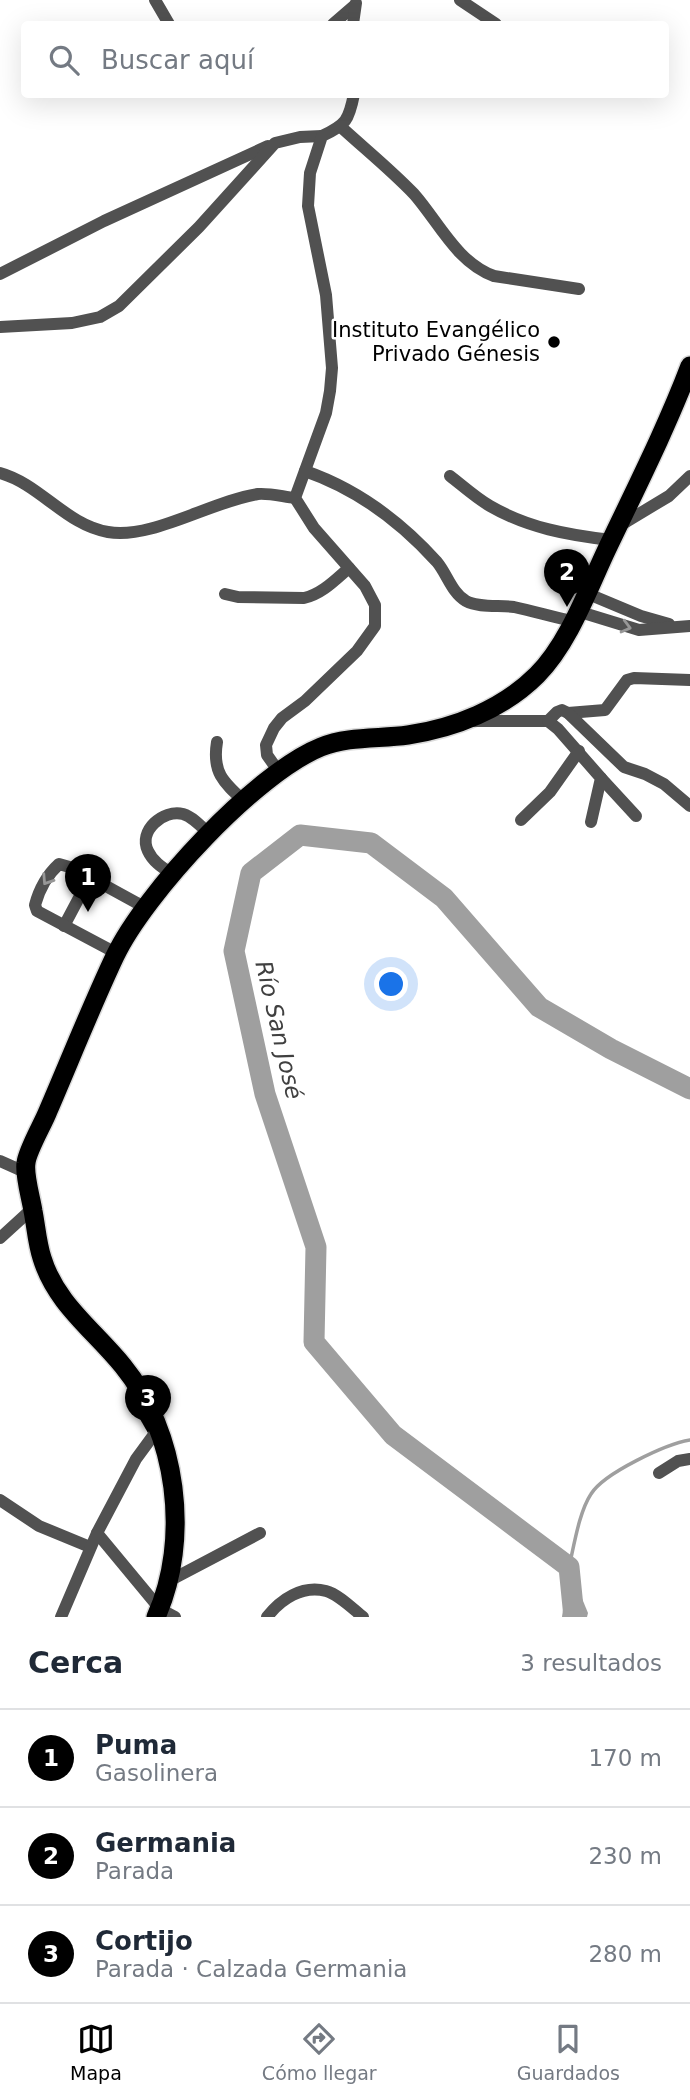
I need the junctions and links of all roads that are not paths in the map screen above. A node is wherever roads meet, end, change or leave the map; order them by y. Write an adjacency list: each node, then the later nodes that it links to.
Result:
1 (155, 0): 4 (street)
2 (460, 0): 7 (street)
3 (356, 2): 5 (street); 6 (street)
4 (167, 21)
5 (336, 21)
6 (354, 21)
7 (492, 21)
8 (353, 98): 9 (street)
9 (341, 127): 10 (street); 13 (street)
10 (322, 136): 11 (street); 16 (street)
11 (275, 144): 12 (street); 14 (street)
12 (0, 274)
13 (579, 289)
14 (0, 327)
15 (690, 366): 21 (highway)
16 (305, 471): 20 (street); 24 (street)
17 (0, 473): 20 (street)
18 (450, 476): 21 (street)
19 (690, 476): 21 (street)
20 (295, 498): 22 (street)
21 (615, 533): 24 (highway)
22 (349, 568): 23 (street); 33 (street)
23 (225, 594)
24 (578, 608): 25 (street); 25 (street, one-way to 25); 29 (highway)
25 (676, 626): 26 (street)
26 (690, 626)
27 (690, 680): 28 (street)
28 (568, 713): 30 (street); 36 (street)
29 (469, 720): 30 (street); 33 (highway)
30 (548, 721): 32 (street)
31 (217, 742): 35 (street)
32 (579, 751): 34 (street); 38 (street)
33 (278, 772): 35 (highway)
34 (601, 778): 37 (street); 39 (street)
35 (244, 801): 40 (highway)
36 (690, 806)
37 (636, 816)
38 (521, 820)
39 (591, 822)
40 (209, 834): 41 (highway); 41 (street)
41 (172, 874): 43 (highway)
42 (90, 877): 43 (street); 44 (street); 44 (street, one-way to 44)
43 (146, 908): 45 (highway)
44 (64, 926): 45 (street)
45 (117, 953): 47 (highway)
46 (0, 1161): 47 (street)
47 (27, 1173): 48 (highway)
48 (33, 1208): 49 (street); 50 (highway)
49 (1, 1235)
50 (158, 1429): 54 (street); 57 (highway)
51 (690, 1460): 52 (street)
52 (659, 1473)
53 (0, 1500): 56 (street)
54 (97, 1533): 56 (street); 58 (street)
55 (260, 1533): 57 (street)
56 (90, 1547): 59 (street)
57 (167, 1582): 58 (highway)
58 (164, 1614)
59 (61, 1617)
60 (267, 1617): 61 (street)
61 (363, 1617)

